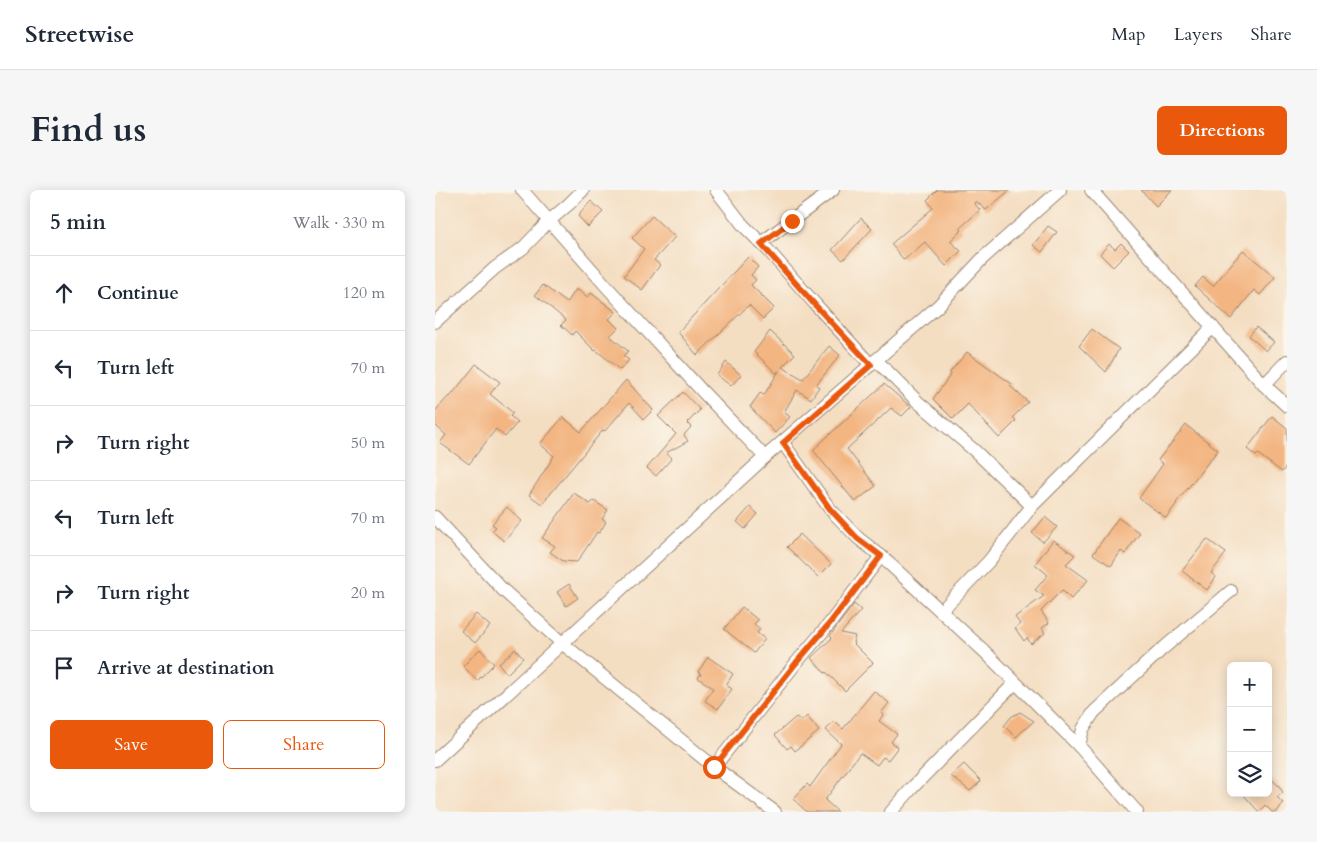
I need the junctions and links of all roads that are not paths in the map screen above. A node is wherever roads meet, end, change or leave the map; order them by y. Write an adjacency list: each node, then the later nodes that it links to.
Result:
1 (522, 190): 7 (street)
2 (583, 190): 7 (street)
3 (716, 190): 8 (street)
4 (833, 190): 8 (street)
5 (1060, 190): 12 (street)
6 (1091, 190): 10 (street)
7 (549, 221): 9 (street); 16 (street)
8 (761, 244): 12 (street)
9 (435, 322)
10 (1213, 327): 13 (street); 17 (street)
11 (1287, 361): 13 (street)
12 (873, 362): 15 (street); 17 (street)
13 (1264, 385): 14 (street)
14 (1287, 406)
15 (783, 443): 16 (street); 19 (street)
16 (765, 457): 22 (street)
17 (1032, 506): 21 (street)
18 (435, 517): 22 (street)
19 (881, 556): 21 (street); 26 (street)
20 (1231, 591): 24 (street)
21 (941, 611): 23 (street)
22 (562, 643): 25 (street); 26 (street)
23 (1015, 683): 24 (street); 28 (street)
24 (1079, 746): 29 (street)
25 (435, 760)
26 (714, 767): 27 (street)
27 (775, 812)
28 (891, 812)
29 (1137, 812)

